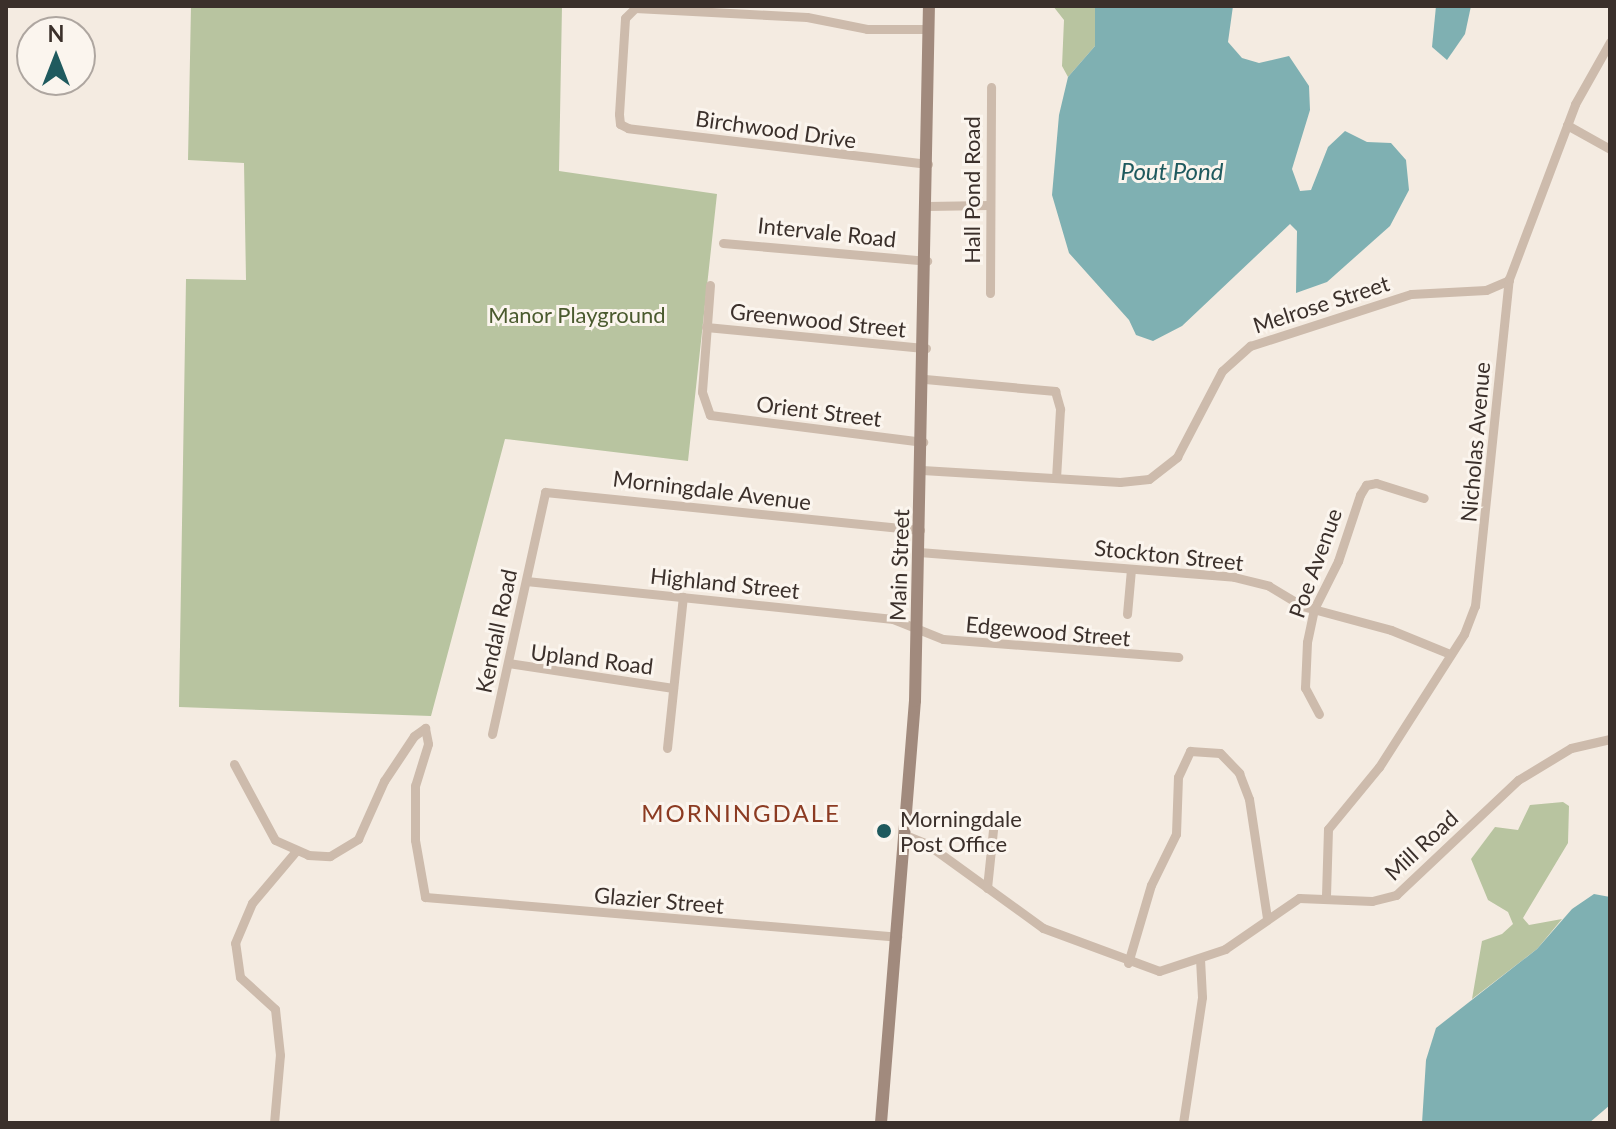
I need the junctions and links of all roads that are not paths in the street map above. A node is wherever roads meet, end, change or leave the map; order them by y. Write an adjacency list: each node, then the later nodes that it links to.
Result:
1 (929, 6): 2 (main road, Main Street)
2 (929, 29): 7 (main road, Main Street); 7 (street, Birchwood Drive)
3 (1610, 42): 5 (street, Nicholas Avenue)
4 (991, 87): 8 (street, Hall Pond Road)
5 (1567, 125): 6 (street); 12 (street, Nicholas Avenue)
6 (1610, 149)
7 (928, 164): 9 (main road, Main Street)
8 (988, 205): 9 (street); 14 (street, Hall Pond Road)
9 (927, 206): 11 (main road, Main Street)
10 (723, 243): 11 (street, Intervale Road)
11 (927, 261): 16 (main road, Main Street)
12 (1509, 279): 20 (street, Melrose Street); 31 (street, Nicholas Avenue)
13 (710, 285): 15 (street)
14 (990, 293)
15 (706, 327): 16 (street, Greenwood Street); 18 (street, Orient Street)
16 (926, 348): 17 (main road, Main Street)
17 (925, 379): 18 (main road, Main Street); 20 (street)
18 (923, 442): 19 (main road, Main Street)
19 (922, 470): 20 (street, Melrose Street); 22 (main road, Main Street)
20 (1056, 478)
21 (1424, 498): 28 (street, Poe Avenue)
22 (920, 530): 23 (street, Morningdale Avenue); 24 (main road, Main Street)
23 (534, 535): 26 (street, Kendall Road)
24 (919, 552): 25 (street, Stockton Street); 30 (main road, Main Street)
25 (1131, 569): 28 (street, Stockton Street); 29 (street)
26 (526, 581): 27 (street, Highland Street); 33 (street, Kendall Road)
27 (683, 597): 30 (street, Highland Street); 34 (street)
28 (1314, 609): 31 (street, Stockton Street); 35 (street, Poe Avenue)
29 (1127, 614)
30 (917, 630): 32 (street, Edgewood Street); 41 (main road, Main Street)
31 (1450, 654): 44 (street, Nicholas Avenue)
32 (1178, 657)
33 (508, 663): 34 (street, Upland Road); 36 (street, Kendall Road)
34 (673, 688): 38 (street)
35 (1319, 714)
36 (492, 734)
37 (1610, 739): 44 (street, Mill Road)
38 (667, 748)
39 (234, 764): 42 (street)
40 (994, 820): 43 (street)
41 (905, 835): 43 (street, Mill Road); 46 (main road, Main Street)
42 (296, 851): 46 (street, Glazier Street); 49 (street)
43 (987, 888): 48 (street, Mill Road)
44 (1326, 896): 45 (street, Mill Road)
45 (1267, 918): 47 (street, Mill Road); 48 (street)
46 (897, 937): 50 (main road, Main Street)
47 (1200, 960): 48 (street, Mill Road); 51 (street)
48 (1128, 963)
49 (274, 1123)
50 (881, 1123)
51 (1183, 1123)

